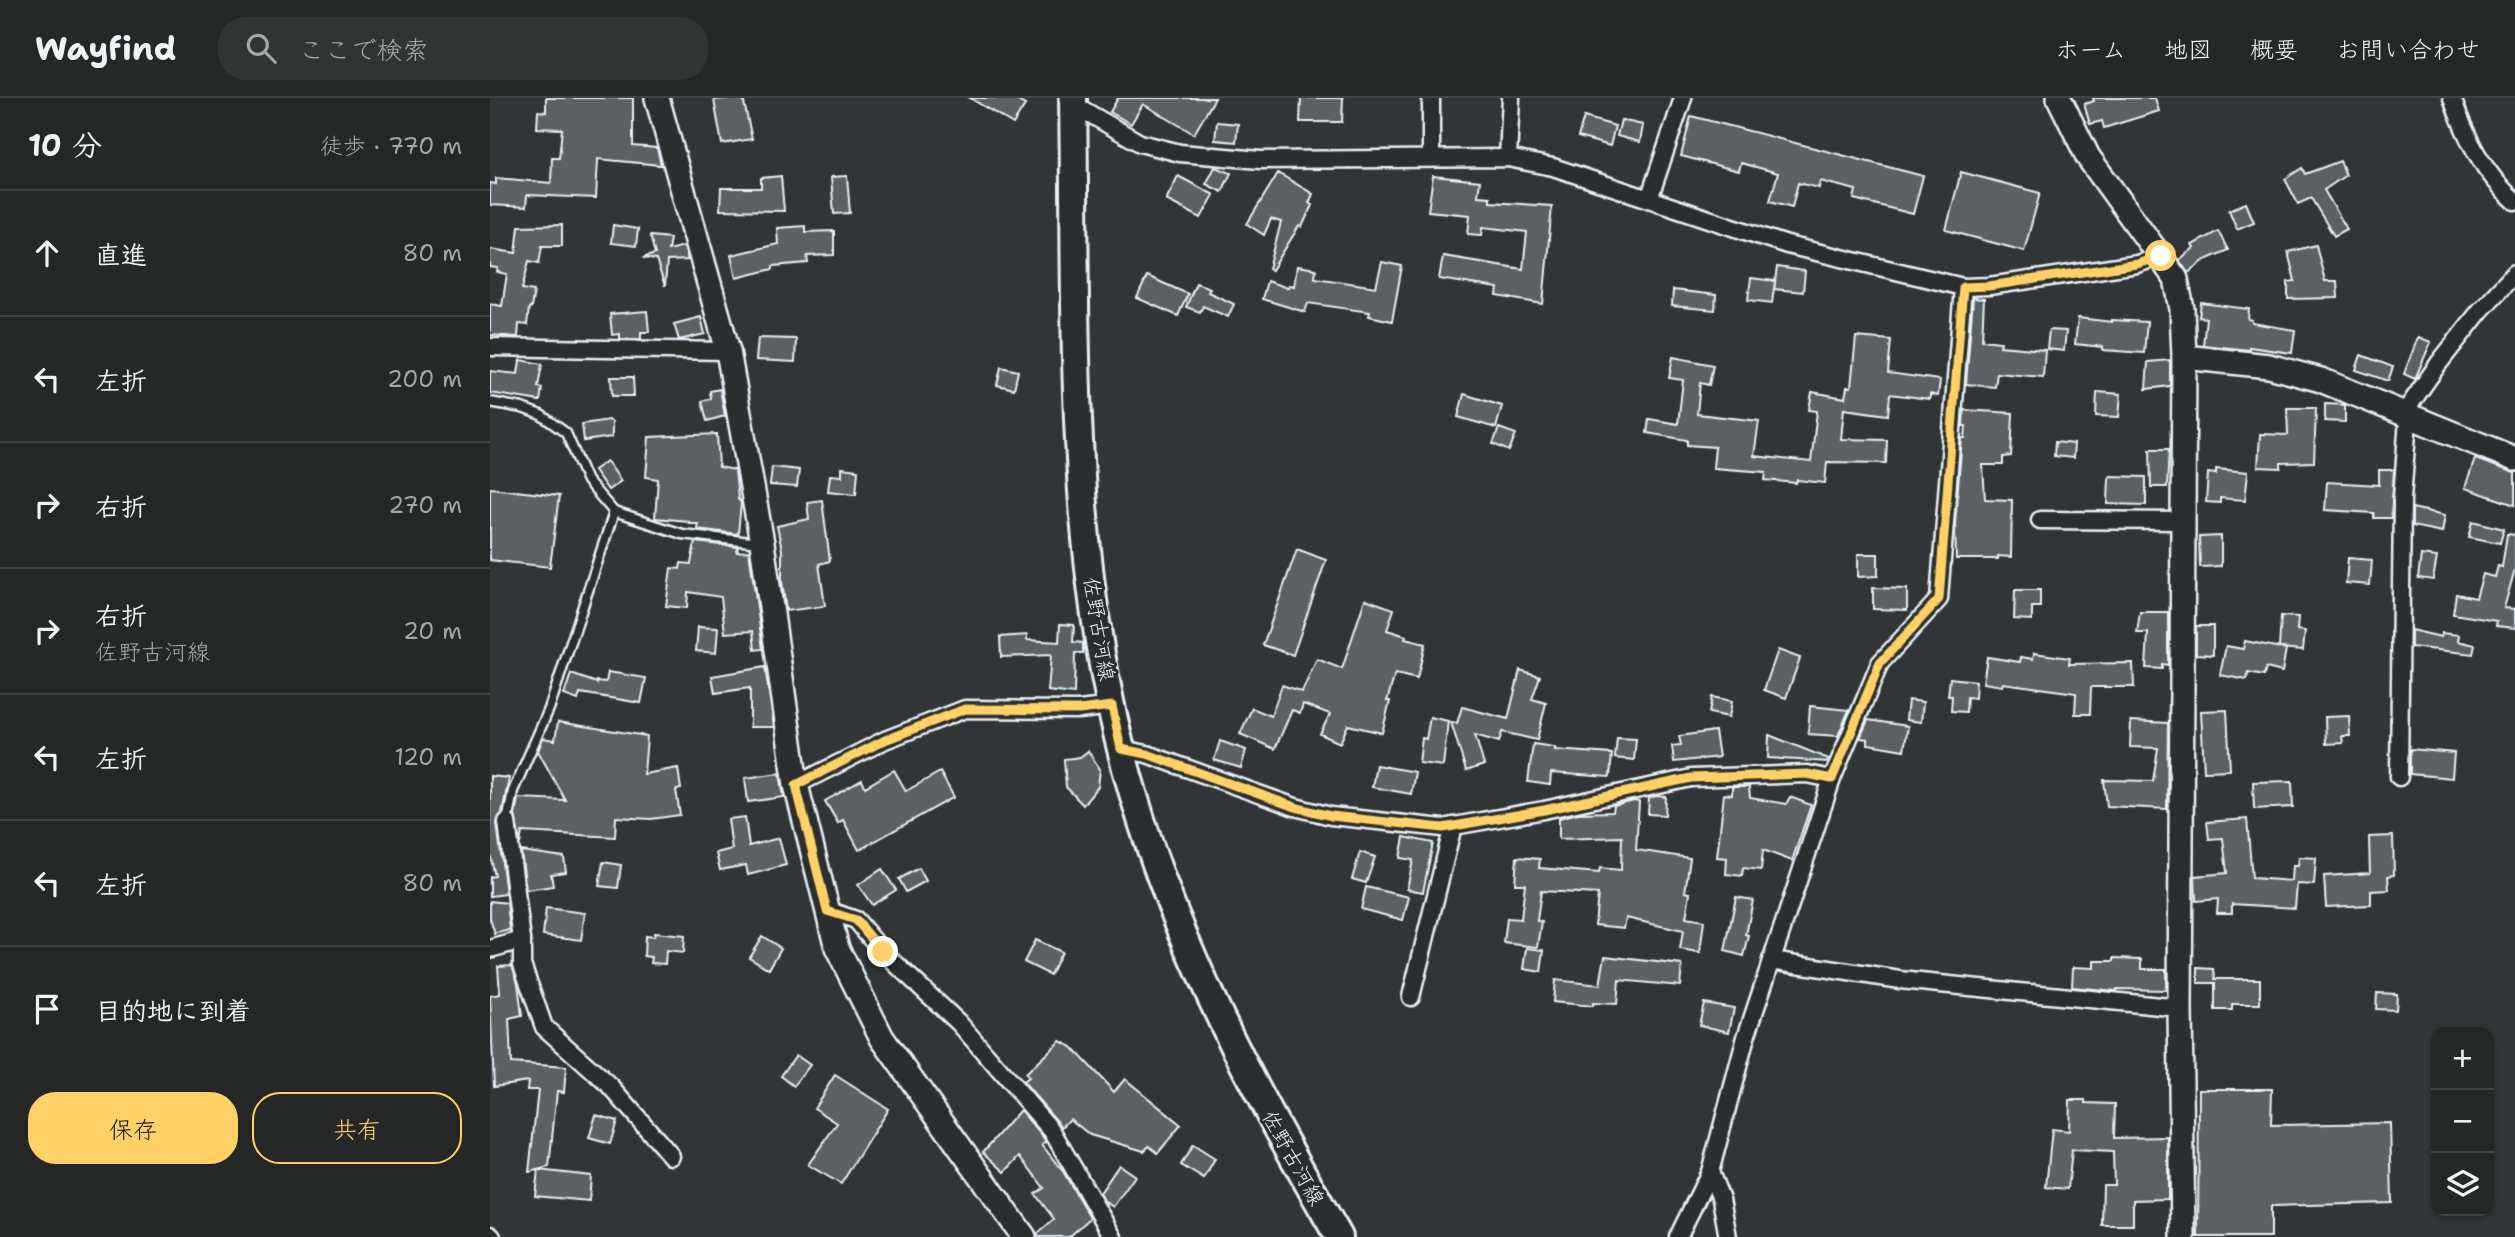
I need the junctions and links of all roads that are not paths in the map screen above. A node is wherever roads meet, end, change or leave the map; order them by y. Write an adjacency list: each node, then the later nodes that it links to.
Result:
1 (657, 98): 16 (street)
2 (1431, 98): 8 (street)
3 (1511, 98): 9 (street)
4 (1683, 98): 10 (street)
5 (2059, 98): 12 (street)
6 (2452, 98): 11 (street)
7 (1070, 100): 8 (street); 25 (main road, 佐野古河線)
8 (1431, 158): 9 (street)
9 (1508, 158): 10 (street)
10 (1649, 198): 14 (street)
11 (2515, 201)
12 (2161, 256): 14 (street); 17 (street)
13 (2515, 273): 19 (street)
14 (1963, 287): 28 (street)
15 (490, 347): 16 (street)
16 (728, 351): 24 (street)
17 (2184, 356): 19 (street); 23 (street)
18 (490, 402): 21 (lane)
19 (2409, 415): 20 (street); 27 (street)
20 (2515, 458)
21 (614, 512): 24 (lane); 30 (lane)
22 (2040, 520): 23 (street)
23 (2183, 522): 37 (street)
24 (762, 543): 29 (street)
25 (1112, 706): 26 (main road, 佐野古河線); 29 (street)
26 (1121, 749): 31 (street); 42 (main road, 佐野古河線)
27 (2399, 776)
28 (1832, 779): 31 (street); 35 (street)
29 (796, 785): 32 (street)
30 (507, 822): 33 (street)
31 (1452, 826): 36 (street)
32 (827, 911): 40 (street); 41 (street)
33 (522, 940): 34 (street); 38 (street)
34 (490, 949)
35 (1771, 960): 37 (street); 39 (street)
36 (1411, 997)
37 (2180, 1008): 45 (street)
38 (671, 1156)
39 (1710, 1172): 43 (street); 44 (street)
40 (1024, 1237)
41 (1112, 1237)
42 (1339, 1237)
43 (1678, 1237)
44 (1728, 1237)
45 (2183, 1237)

